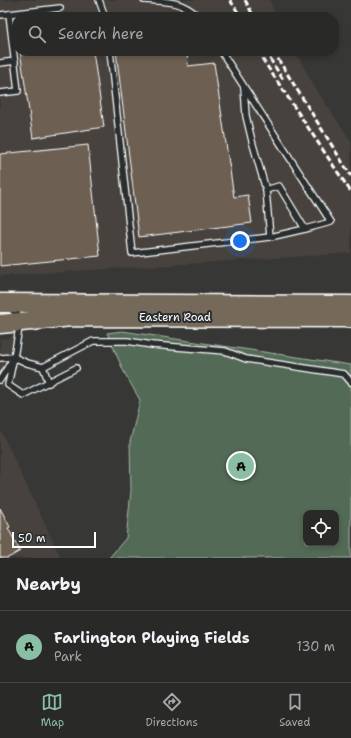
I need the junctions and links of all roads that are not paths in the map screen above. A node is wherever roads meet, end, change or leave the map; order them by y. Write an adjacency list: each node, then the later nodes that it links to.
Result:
1 (99, 0): 6 (lane)
2 (144, 0): 3 (lane)
3 (181, 2): 7 (lane)
4 (60, 8): 5 (lane)
5 (26, 12)
6 (103, 12)
7 (193, 12)
8 (9, 14): 9 (lane); 10 (lane); 11 (lane)
9 (12, 14)
10 (0, 15)
11 (12, 38)
12 (14, 56): 15 (lane)
13 (111, 56): 21 (lane)
14 (224, 56): 17 (lane)
15 (15, 61): 16 (lane); 18 (lane)
16 (0, 63)
17 (244, 86): 19 (lane); 20 (lane)
18 (0, 93)
19 (266, 190): 20 (lane); 21 (lane)
20 (305, 229): 21 (lane)
21 (270, 237)
22 (0, 304): 23 (main road, Eastern Road); 25 (lane)
23 (351, 305)
24 (351, 318): 25 (main road, Eastern Road)
25 (20, 322): 26 (main road, Eastern Road); 27 (lane)
26 (0, 324)
27 (14, 357): 28 (lane); 29 (lane); 31 (lane); 33 (lane)
28 (0, 358)
29 (43, 367): 32 (lane); 33 (lane)
30 (76, 368): 33 (lane)
31 (0, 380)
32 (351, 382)
33 (49, 383)

